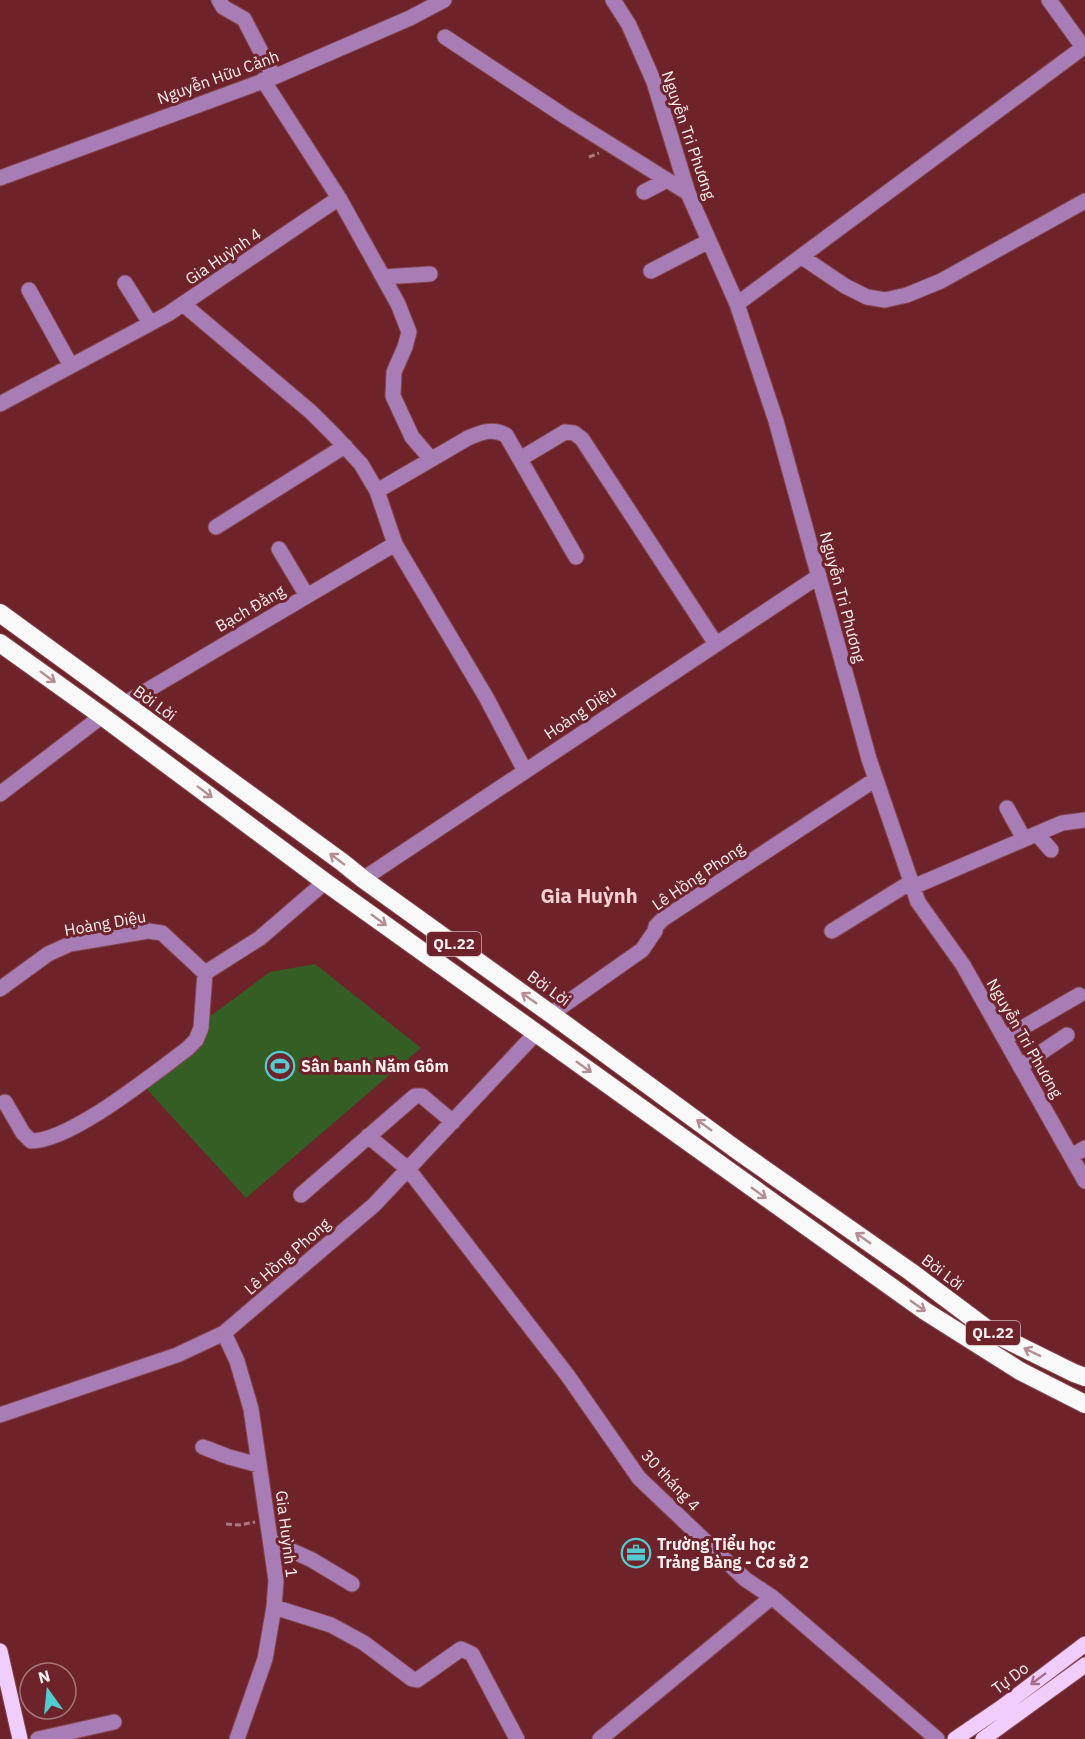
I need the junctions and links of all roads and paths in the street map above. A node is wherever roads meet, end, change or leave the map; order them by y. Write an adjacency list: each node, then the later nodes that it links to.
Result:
1 (219, 0): 7 (street)
2 (444, 0): 7 (street, Nguyễn Hữu Cảnh)
3 (612, 0): 11 (street, Nguyễn Tri Phương)
4 (1049, 0): 6 (street)
5 (445, 37): 9 (street)
6 (1084, 47): 15 (street)
7 (269, 79): 8 (street, Nguyễn Hữu Cảnh); 12 (street)
8 (0, 178)
9 (667, 180): 10 (street); 11 (street)
10 (644, 192)
11 (688, 193): 14 (street, Nguyễn Tri Phương)
12 (339, 198): 18 (street); 21 (street, Gia Huỳnh 4)
13 (1085, 201): 15 (street)
14 (709, 241): 16 (street); 22 (street, Nguyễn Tri Phương)
15 (797, 261): 22 (street)
16 (651, 271)
17 (430, 274): 18 (street)
18 (383, 277): 27 (street)
19 (125, 283): 23 (street)
20 (28, 290): 24 (street)
21 (183, 304): 23 (street, Gia Huỳnh 4); 26 (street)
22 (737, 304): 34 (street, Nguyễn Tri Phương)
23 (150, 324): 24 (street, Gia Huỳnh 4)
24 (71, 366): 25 (street, Gia Huỳnh 4)
25 (0, 404)
26 (345, 446): 29 (street); 30 (street)
27 (431, 459): 28 (street); 29 (street)
28 (519, 459): 33 (street); 38 (street)
29 (377, 491): 31 (street)
30 (216, 526)
31 (395, 544): 35 (street, Bạch Đằng); 41 (street)
32 (279, 549): 35 (street)
33 (576, 557)
34 (819, 576): 38 (street, Hoàng Diệu); 42 (street, Nguyễn Tri Phương)
35 (307, 596): 39 (street, Bạch Đằng)
36 (0, 613): 39 (highway, Bời Lời / QL.22)
37 (0, 643): 40 (highway, QL.22, one-way to 40)
38 (716, 644): 41 (street, Hoàng Diệu)
39 (124, 704): 48 (highway, Bời Lời / QL.22, one-way to 39)
40 (102, 716): 43 (street); 49 (highway, QL.22, one-way to 49)
41 (525, 771): 48 (street, Hoàng Diệu)
42 (876, 779): 50 (street, Nguyễn Tri Phương); 55 (street, Lê Hồng Phong)
43 (0, 794)
44 (1007, 808): 46 (street)
45 (1085, 820): 46 (street)
46 (1030, 837): 47 (street); 50 (street)
47 (1051, 850)
48 (363, 879): 55 (highway, Bời Lời / QL.22, one-way to 48)
49 (325, 882): 52 (street); 56 (highway, QL.22, one-way to 56)
50 (912, 885): 51 (street); 58 (street, Nguyễn Tri Phương)
51 (832, 931)
52 (205, 973): 53 (street, Hoàng Diệu); 60 (street)
53 (0, 989)
54 (1079, 995): 58 (street)
55 (551, 1014): 56 (highway); 68 (highway, Bời Lời / QL.22, one-way to 55)
56 (536, 1033): 61 (street, Lê Hồng Phong); 69 (highway, QL.22, one-way to 69)
57 (1067, 1035): 59 (street)
58 (1005, 1038): 59 (street, Nguyễn Tri Phương)
59 (1021, 1066): 63 (street, Nguyễn Tri Phương)
60 (4, 1102)
61 (453, 1122): 62 (street); 64 (street, Lê Hồng Phong)
62 (368, 1136): 64 (street, 30 tháng 4); 66 (street)
63 (1079, 1152): 65 (street, Nguyễn Tri Phương)
64 (408, 1169): 67 (street, Lê Hồng Phong); 77 (street, 30 tháng 4)
65 (1085, 1181)
66 (301, 1195)
67 (224, 1333): 70 (street, Lê Hồng Phong); 72 (street, Gia Huỳnh 1)
68 (1085, 1377)
69 (1085, 1404)
70 (0, 1415)
71 (203, 1448): 72 (street)
72 (259, 1465): 73 (street, Gia Huỳnh 1)
73 (268, 1518): 74 (path); 75 (street, Gia Huỳnh 1)
74 (226, 1524)
75 (272, 1541): 76 (street); 78 (street, Gia Huỳnh 1)
76 (352, 1584)
77 (772, 1597): 87 (street); 88 (street, 30 tháng 4)
78 (274, 1607): 85 (street, Gia Huỳnh 1); 86 (street)
79 (1085, 1644): 89 (main road, Tự Do, one-way to 89)
80 (1, 1659): 83 (main road)
81 (1085, 1665): 90 (main road)
82 (114, 1722): 84 (street)
83 (20, 1739)
84 (38, 1739)
85 (237, 1739)
86 (517, 1739)
87 (600, 1739)
88 (937, 1739)
89 (955, 1739)
90 (984, 1739)

